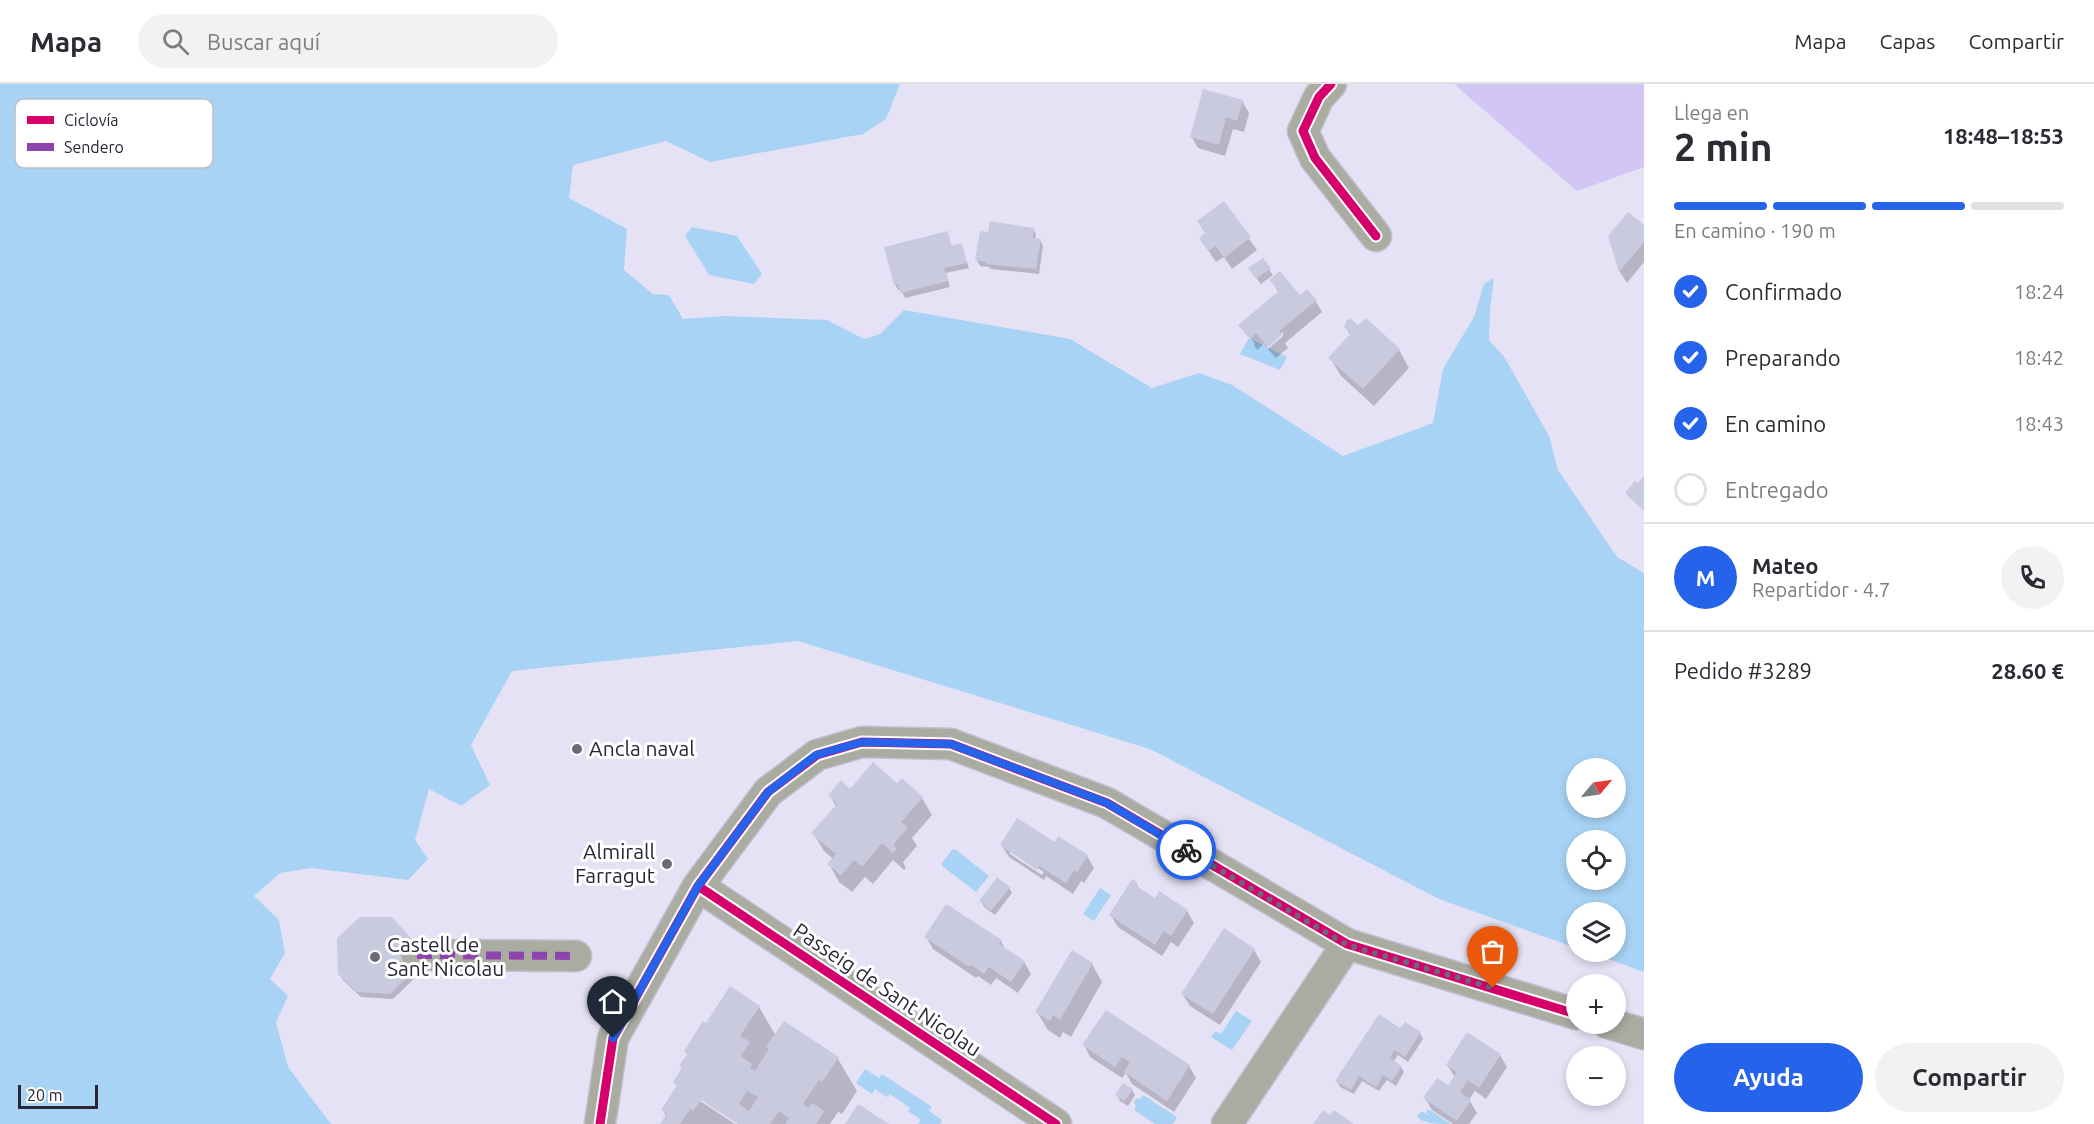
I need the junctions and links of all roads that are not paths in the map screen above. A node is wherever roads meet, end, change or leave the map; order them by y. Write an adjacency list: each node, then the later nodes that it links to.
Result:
1 (1331, 84): 2 (street)
2 (1376, 236)
3 (698, 886): 4 (street); 10 (street); 11 (street, Passeig de Sant Nicolau)
4 (1347, 945): 7 (street); 12 (street)
5 (417, 955): 6 (street)
6 (576, 956)
7 (1566, 1011)
8 (1626, 1029): 9 (street)
9 (1644, 1034)
10 (600, 1124)
11 (1056, 1124)
12 (1227, 1124)

